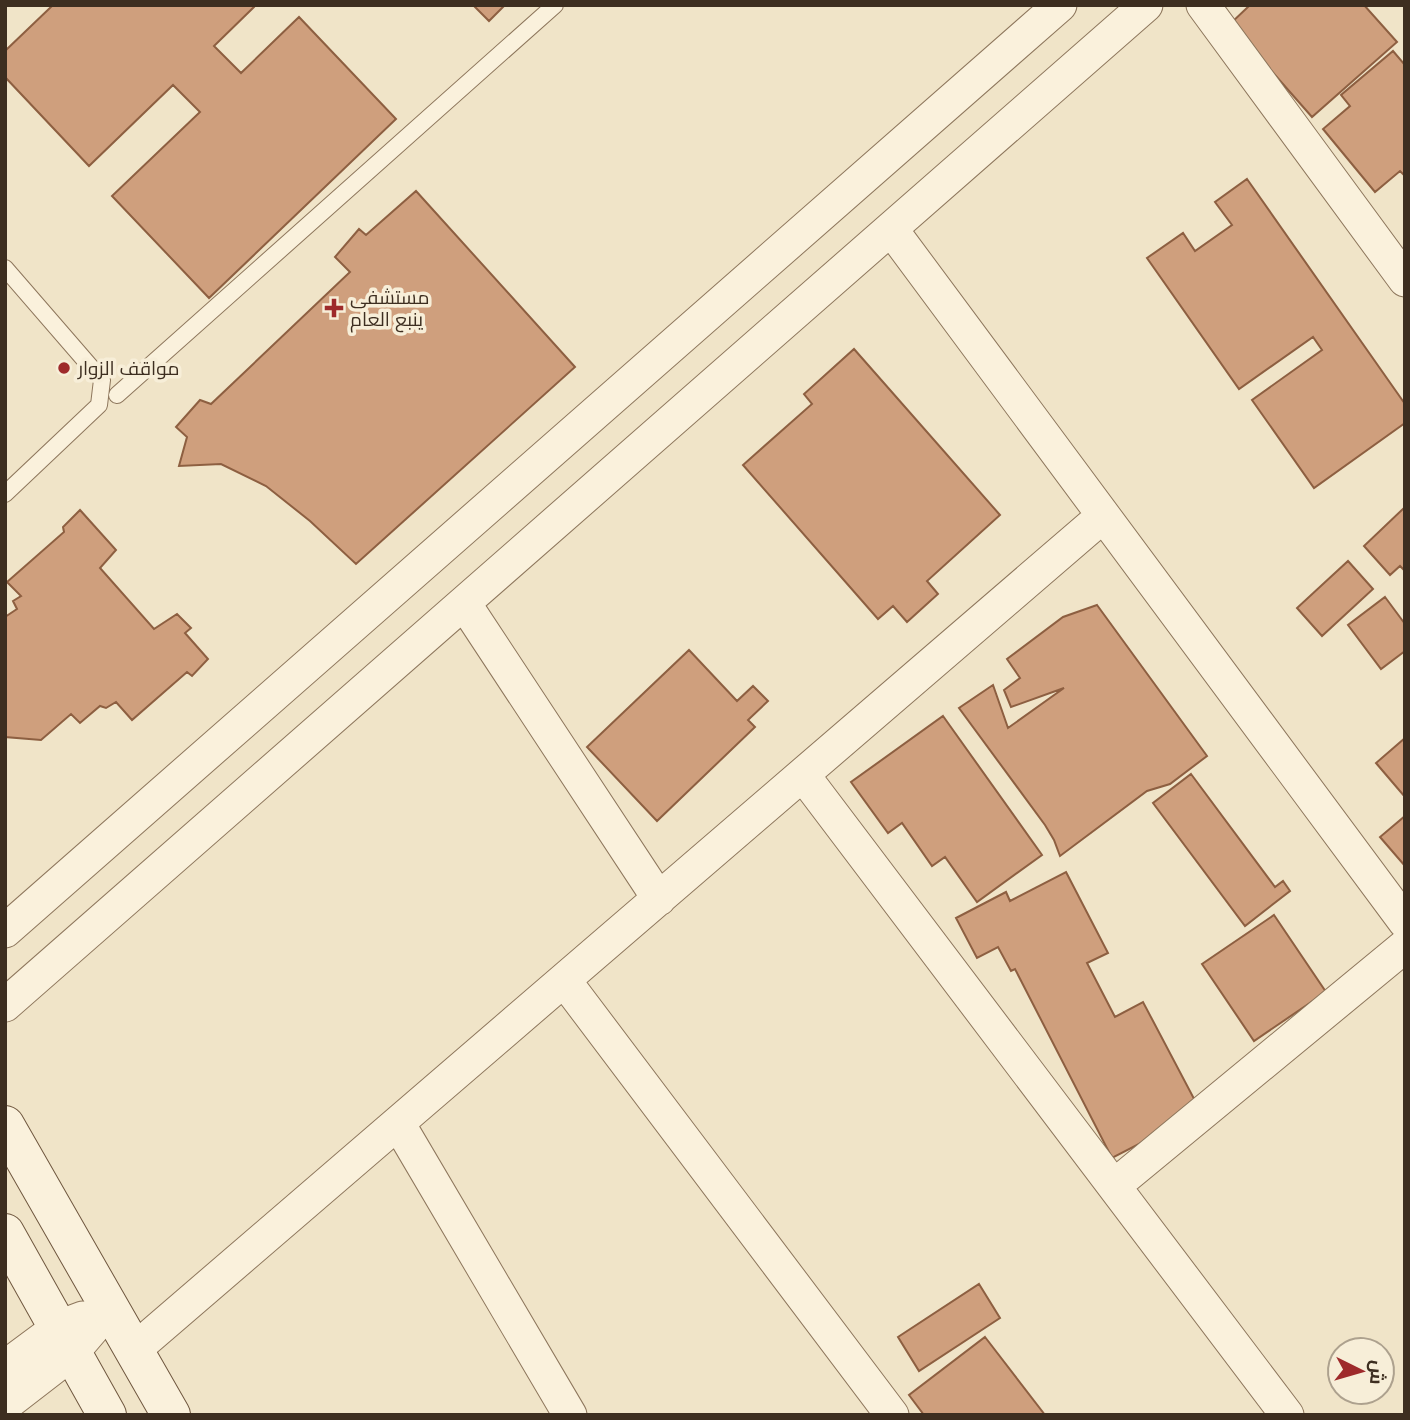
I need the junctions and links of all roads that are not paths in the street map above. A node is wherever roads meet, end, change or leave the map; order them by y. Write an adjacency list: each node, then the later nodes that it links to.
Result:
1 (555, 5): 9 (lane)
2 (1059, 5): 16 (street)
3 (1146, 5): 5 (street)
4 (1203, 5): 6 (street)
5 (891, 229): 11 (street); 12 (street)
6 (1395, 243): 8 (street)
7 (5, 268): 10 (lane)
8 (1405, 279)
9 (117, 395)
10 (5, 494)
11 (1103, 516): 13 (street); 15 (street)
12 (464, 603): 14 (street); 19 (street)
13 (803, 775): 14 (street); 22 (street)
14 (659, 899): 18 (street)
15 (1405, 922)
16 (5, 931)
17 (1405, 946): 22 (street)
18 (564, 980): 20 (street); 32 (street)
19 (5, 1005)
20 (398, 1123): 26 (street); 31 (street)
21 (5, 1125): 24 (main road)
22 (1114, 1186): 33 (street)
23 (5, 1233): 25 (main road)
24 (111, 1307): 25 (street); 26 (main road)
25 (65, 1340): 27 (street); 28 (street); 29 (main road)
26 (134, 1350): 30 (main road)
27 (5, 1367)
28 (5, 1405)
29 (107, 1415)
30 (171, 1415)
31 (570, 1415)
32 (892, 1415)
33 (1287, 1415)

